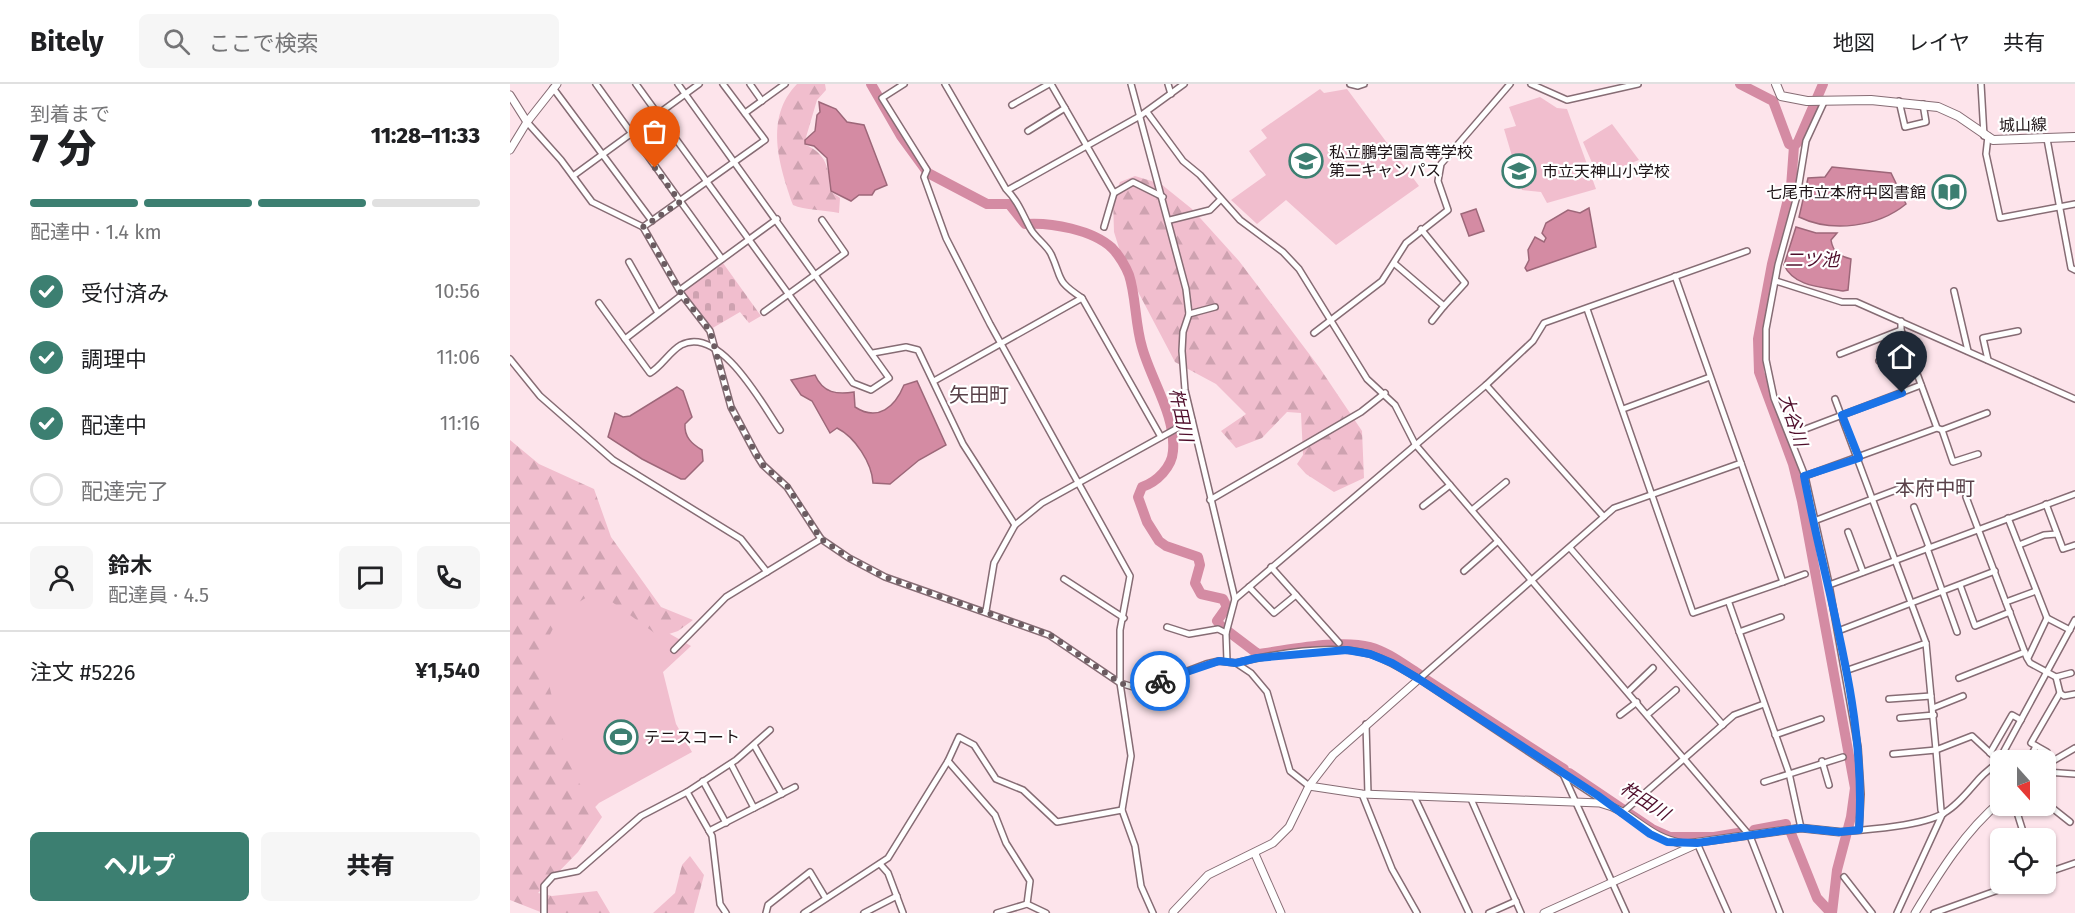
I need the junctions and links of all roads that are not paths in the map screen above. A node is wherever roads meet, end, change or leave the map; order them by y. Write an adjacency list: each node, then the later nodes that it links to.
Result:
1 (596, 84): 37 (street)
2 (636, 84): 32 (street)
3 (678, 84): 22 (street)
4 (699, 84): 22 (street)
5 (723, 84): 33 (street)
6 (750, 84): 25 (street)
7 (784, 84): 25 (street)
8 (904, 84): 88 (street)
9 (945, 84): 47 (street)
10 (1050, 84): 29 (street); 30 (street)
11 (1131, 84): 34 (street)
12 (1168, 84): 23 (street)
13 (1184, 84): 23 (street)
14 (1350, 84): 15 (street)
15 (1364, 84)
16 (1510, 84): 60 (street)
17 (1531, 84): 18 (street)
18 (1638, 84)
19 (1776, 84): 27 (main road, 城山線)
20 (1981, 84): 38 (street)
21 (555, 86): 35 (street); 43 (street)
22 (685, 94): 32 (street); 44 (street)
23 (1171, 94): 31 (street)
24 (510, 95): 35 (street)
25 (762, 100): 33 (street)
26 (1899, 101): 27 (main road, 城山線); 28 (main road, 城山線); 28 (street)
27 (1822, 102): 69 (street)
28 (1923, 104): 38 (main road, 城山線)
29 (1012, 105)
30 (1065, 108): 36 (street); 41 (street)
31 (1147, 111): 34 (street); 50 (street)
32 (657, 113): 37 (street); 46 (street)
33 (745, 113): 44 (street)
34 (1140, 116): 41 (street); 49 (street)
35 (527, 122): 42 (street); 45 (street)
36 (1028, 131)
37 (630, 133): 43 (street); 51 (street)
38 (1986, 136): 40 (main road, 城山線); 53 (street)
39 (2075, 137): 40 (main road, 城山線)
40 (2047, 139): 53 (street)
41 (1086, 145): 47 (street); 48 (street)
42 (510, 150)
43 (603, 154): 45 (street); 57 (street)
44 (735, 162): 46 (street); 54 (street)
45 (573, 176): 58 (street)
46 (707, 182): 51 (street); 61 (street)
47 (1008, 190): 73 (street)
48 (1114, 193): 49 (street); 59 (street)
49 (1163, 197): 56 (street)
50 (1221, 199): 56 (street); 81 (street)
51 (680, 202): 57 (street); 63 (street)
52 (2075, 204): 53 (street)
53 (2058, 207): 66 (street)
54 (777, 219): 61 (street); 67 (street)
55 (822, 220): 67 (street)
56 (1170, 220): 80 (street)
57 (652, 221): 58 (street)
58 (643, 227): 71 (street)
59 (1104, 227)
60 (1421, 229): 65 (street); 75 (street)
61 (749, 239): 63 (street); 72 (street)
62 (1747, 251): 68 (street)
63 (722, 259): 71 (street)
64 (629, 262): 79 (street)
65 (1395, 264): 75 (street); 81 (street)
66 (2075, 270)
67 (816, 273): 72 (street); 92 (street)
68 (1675, 276): 77 (street); 97 (street)
69 (1776, 281): 83 (street); 116 (street)
70 (1954, 291): 91 (street)
71 (681, 293): 79 (street); 89 (street)
72 (789, 294): 78 (street); 92 (street)
73 (1082, 298): 88 (street); 111 (street)
74 (599, 303): 87 (street)
75 (1444, 306): 82 (street)
76 (1215, 307): 80 (street)
77 (1587, 309): 99 (street); 104 (street)
78 (764, 312)
79 (658, 313): 87 (street)
80 (1189, 314): 107 (street)
81 (1329, 321): 86 (street); 101 (street)
82 (1432, 321)
83 (1901, 321): 84 (street); 91 (street)
84 (1901, 330): 90 (street); 93 (street)
85 (2018, 332): 95 (street)
86 (1314, 333)
87 (625, 339): 89 (street)
88 (1001, 343): 98 (street); 117 (street)
89 (714, 347): 109 (street); 137 (street)
90 (1909, 351): 96 (street); 100 (street)
91 (1968, 351): 95 (street)
92 (873, 353): 98 (street)
93 (1840, 354)
94 (510, 359): 146 (street)
95 (1988, 360): 103 (street)
96 (1879, 361)
97 (1710, 377): 104 (street); 115 (street)
98 (934, 381): 133 (street)
99 (1486, 385): 112 (street); 130 (street)
100 (1921, 386): 106 (street); 108 (street)
101 (1385, 393): 112 (street); 125 (street)
102 (1835, 399): 106 (street)
103 (2075, 399)
104 (1623, 409): 121 (street)
105 (1987, 413): 108 (street)
106 (1842, 415): 110 (street); 114 (street)
107 (1192, 420): 111 (street); 125 (street)
108 (1939, 429): 113 (street); 114 (street)
109 (780, 430)
110 (1795, 433)
111 (1161, 437): 117 (street)
112 (1415, 444): 119 (street); 144 (street)
113 (1978, 454)
114 (1859, 458): 116 (street); 124 (street)
115 (1741, 463): 121 (street); 152 (street)
116 (1804, 476): 132 (street)
117 (1080, 482): 133 (street); 166 (street)
118 (1506, 482): 129 (street)
119 (1450, 485): 127 (street); 129 (street)
120 (1904, 487): 124 (street)
121 (1653, 493): 130 (street); 161 (street)
122 (2075, 495): 126 (street)
123 (1966, 497): 134 (street)
124 (1874, 499): 132 (street); 143 (street)
125 (1210, 500): 159 (street)
126 (2046, 504): 131 (street); 136 (street)
127 (1423, 506)
128 (1914, 507): 142 (street)
129 (1472, 510): 138 (street)
130 (1604, 517): 141 (street)
131 (2008, 518): 134 (street); 139 (street)
132 (1814, 521): 153 (street)
133 (1015, 525): 163 (street)
134 (1978, 529): 142 (street); 148 (street)
135 (1848, 532): 147 (street)
136 (2057, 534): 139 (street); 140 (street)
137 (821, 539): 146 (street); 163 (street)
138 (1498, 541): 145 (street); 151 (street)
139 (2019, 545): 156 (street)
140 (2075, 545)
141 (1570, 548): 151 (street); 206 (street)
142 (1928, 548): 143 (street); 157 (street)
143 (1894, 560): 147 (street); 162 (street)
144 (1271, 567): 155 (street); 158 (street)
145 (1464, 571)
146 (767, 572): 177 (street)
147 (1863, 572): 153 (street)
148 (1995, 572): 154 (street); 160 (street)
149 (1805, 574): 152 (street)
150 (1064, 579): 166 (street)
151 (1533, 581): 187 (street); 190 (street)
152 (1784, 582): 161 (street)
153 (1829, 585): 172 (street)
154 (1960, 585): 157 (street); 164 (street)
155 (1249, 586): 158 (street); 159 (street)
156 (2036, 591): 160 (street); 167 (street)
157 (1942, 592): 162 (street); 174 (street)
158 (1296, 595): 175 (street)
159 (1235, 599): 171 (street)
160 (2006, 602): 164 (street)
161 (1729, 603): 173 (street)
162 (1911, 603): 172 (street); 176 (street)
163 (986, 611): 188 (street)
164 (2010, 612): 178 (street)
165 (1781, 617): 173 (street)
166 (1124, 618): 188 (street)
167 (2047, 618): 170 (street); 178 (street)
168 (2075, 620): 170 (street)
169 (1167, 627): 171 (street)
170 (2070, 630): 183 (street)
171 (1227, 631): 179 (street)
172 (1838, 631): 182 (street)
173 (1739, 632): 197 (street)
174 (1957, 632)
175 (1339, 643)
176 (1926, 643): 182 (street); 193 (street)
177 (674, 650)
178 (2026, 655): 183 (street); 186 (street)
179 (1227, 661): 180 (street); 188 (street)
180 (1236, 663): 187 (street); 233 (street)
181 (1653, 668): 190 (street)
182 (1845, 671): 252 (street)
183 (2046, 672): 185 (street); 204 (street)
184 (2072, 673): 185 (street)
185 (2056, 677): 191 (street)
186 (1959, 678)
187 (1419, 679): 205 (street); 228 (street)
188 (1120, 683): 243 (street)
189 (1676, 690): 199 (street)
190 (1628, 692): 196 (street)
191 (2060, 693): 192 (street); 210 (street)
192 (2075, 694)
193 (1931, 696): 195 (street); 198 (street)
194 (1963, 696): 198 (street)
195 (1889, 699)
196 (1637, 702): 199 (street); 200 (street)
197 (1764, 704): 206 (street); 208 (street)
198 (1933, 708): 201 (street)
199 (1648, 714): 220 (street)
200 (1620, 715)
201 (1934, 715): 202 (street); 212 (street)
202 (1900, 718)
203 (1821, 719): 208 (street)
204 (2021, 720): 213 (street); 214 (street)
205 (1366, 724): 233 (street); 237 (street)
206 (1723, 725): 220 (street)
207 (770, 730): 209 (street)
208 (1775, 735): 226 (street)
209 (754, 745): 224 (street); 236 (street)
210 (2036, 746): 215 (street); 216 (street)
211 (2075, 748): 221 (street)
212 (1936, 750): 217 (street); 218 (street); 247 (street)
213 (1992, 750)
214 (2006, 750)
215 (2034, 750)
216 (2043, 750)
217 (1990, 753)
218 (1893, 754)
219 (1843, 757): 223 (street)
220 (1685, 758): 244 (street); 254 (street)
221 (2056, 759)
222 (948, 761): 243 (street); 258 (street); 266 (street)
223 (1822, 761): 226 (street); 232 (street)
224 (730, 764): 230 (street); 242 (street)
225 (1990, 770): 247 (street)
226 (1789, 773): 231 (street); 250 (street)
227 (2056, 773): 229 (street)
228 (1563, 774): 240 (street); 241 (street)
229 (2075, 774)
230 (704, 781): 235 (street); 248 (street)
231 (1764, 782)
232 (1829, 785)
233 (1309, 786): 237 (street); 256 (street)
234 (795, 787): 236 (street)
235 (687, 792): 251 (street); 267 (street)
236 (782, 794): 242 (street)
237 (1365, 794): 238 (street); 278 (street)
238 (1414, 796): 239 (street); 279 (street)
239 (1471, 799): 240 (street); 265 (street)
240 (1574, 803): 241 (street); 261 (street)
241 (1610, 806): 244 (street)
242 (754, 808): 248 (street)
243 (1122, 810): 275 (street)
244 (1625, 810): 255 (street)
245 (1990, 810): 288 (street)
246 (2056, 810): 249 (street)
247 (1943, 814): 252 (street); 287 (street)
248 (726, 823): 251 (street)
249 (2073, 823)
250 (1801, 828): 253 (street); 254 (street)
251 (710, 831): 268 (street)
252 (1857, 831): 253 (street)
253 (1839, 832)
254 (1750, 836): 255 (street); 285 (street)
255 (1697, 843): 261 (street); 284 (street)
256 (1255, 854): 276 (street); 277 (street)
257 (2075, 863): 259 (street)
258 (880, 864): 263 (street); 264 (street)
259 (2056, 870)
260 (1844, 877): 286 (street)
261 (1612, 882): 282 (street); 283 (street)
262 (1990, 893): 289 (street)
263 (897, 896): 271 (street); 272 (street)
264 (825, 897): 269 (street); 270 (street)
265 (1516, 901): 280 (street); 281 (street)
266 (1027, 903): 273 (street); 274 (street)
267 (544, 913)
268 (726, 913)
269 (766, 913)
270 (804, 913)
271 (864, 913)
272 (903, 913)
273 (997, 913)
274 (1046, 913)
275 (1153, 913)
276 (1173, 913)
277 (1281, 913)
278 (1417, 913)
279 (1469, 913)
280 (1489, 913)
281 (1521, 913)
282 (1544, 913)
283 (1626, 913)
284 (1728, 913)
285 (1780, 913)
286 (1872, 913)
287 (1897, 913)
288 (1915, 913)
289 (1934, 913)

